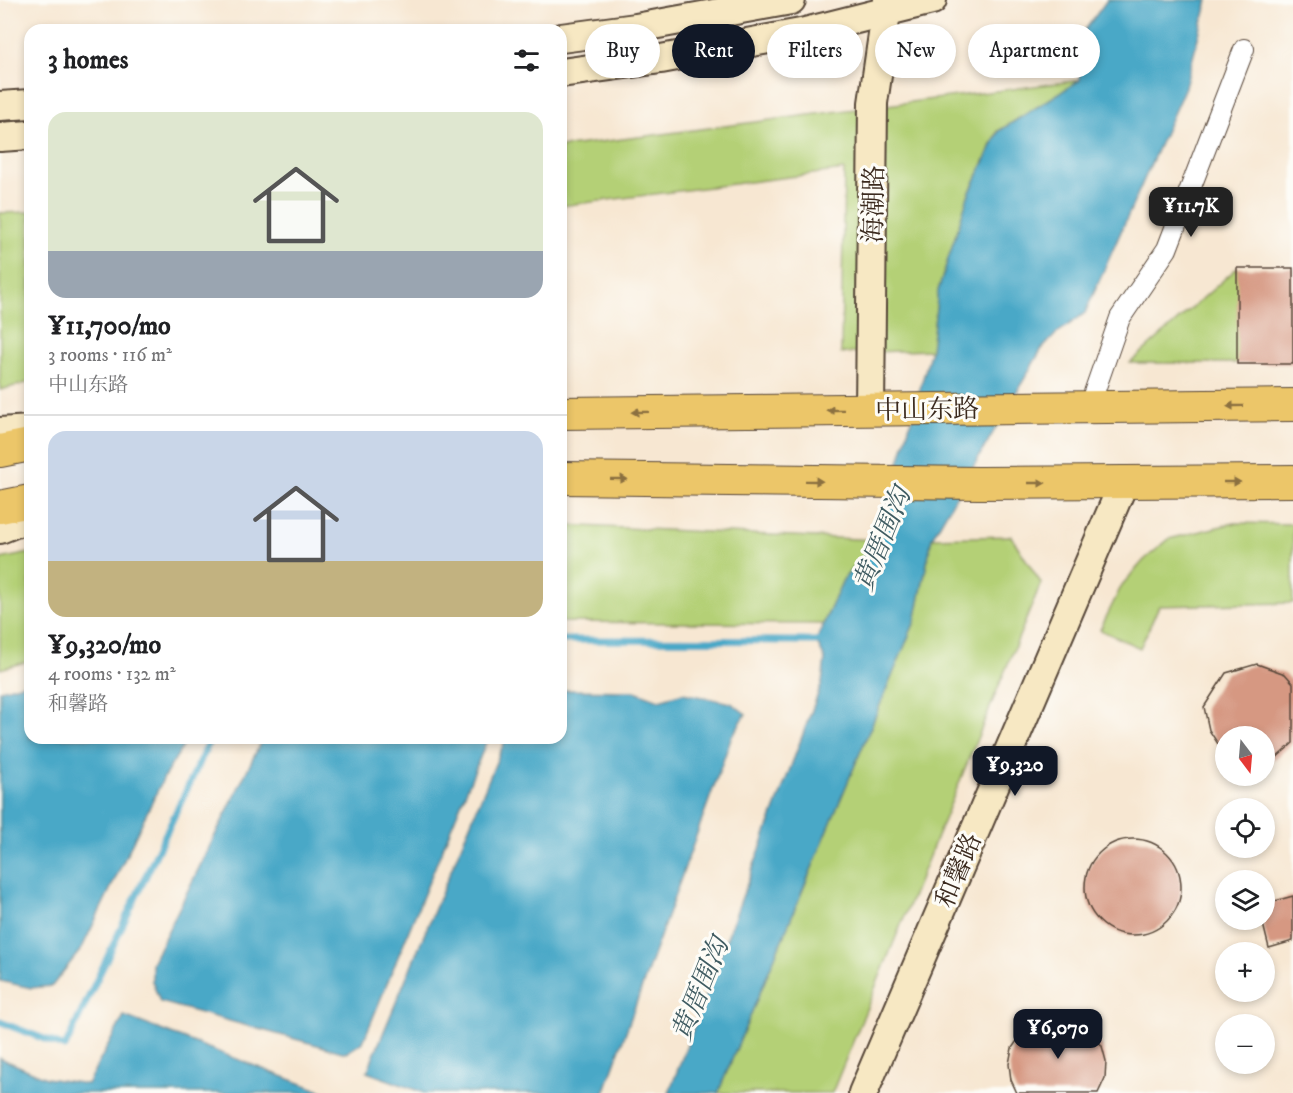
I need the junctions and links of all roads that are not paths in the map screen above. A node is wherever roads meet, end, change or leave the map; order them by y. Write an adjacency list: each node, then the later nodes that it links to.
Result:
1 (791, 0): 4 (street)
2 (932, 0): 3 (street)
3 (886, 6): 6 (street); 13 (street, 海潮路)
4 (567, 37)
5 (1244, 49): 12 (street)
6 (567, 72)
7 (24, 104): 8 (street)
8 (0, 106)
9 (24, 135): 10 (street)
10 (0, 137)
11 (1293, 405): 12 (main road, 中山东路, one-way to 12)
12 (1089, 407): 13 (main road, 中山东路)
13 (882, 410): 14 (main road, 中山东路, one-way to 14)
14 (567, 413)
15 (24, 430): 16 (street)
16 (0, 432)
17 (24, 446): 18 (main road)
18 (0, 451)
19 (567, 478): 21 (main road, one-way to 21)
20 (1293, 481): 21 (main road, one-way to 20)
21 (1124, 482): 26 (street, 和馨路)
22 (24, 502): 23 (main road)
23 (0, 507)
24 (24, 519): 25 (street)
25 (0, 529)
26 (863, 1093)

